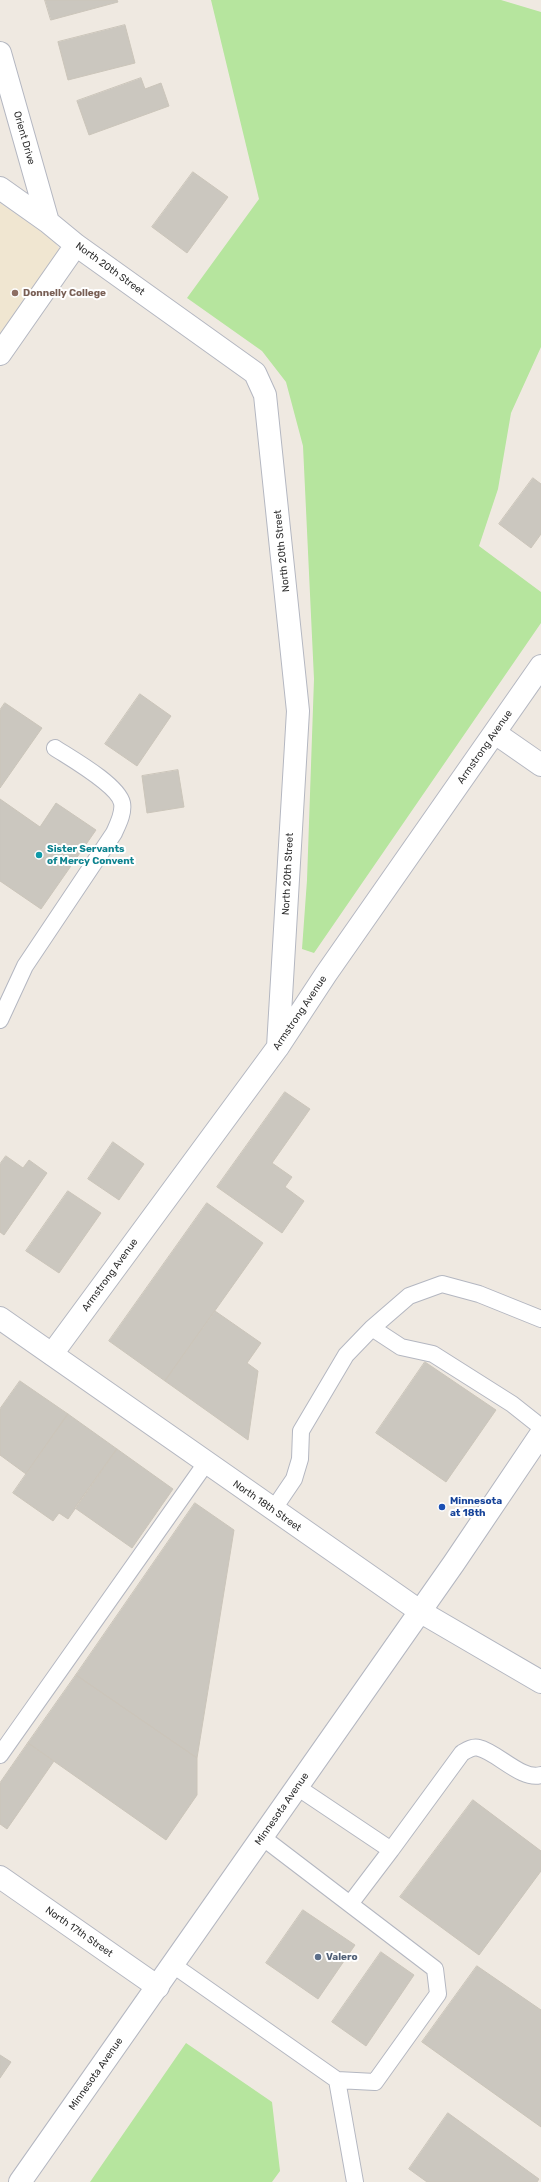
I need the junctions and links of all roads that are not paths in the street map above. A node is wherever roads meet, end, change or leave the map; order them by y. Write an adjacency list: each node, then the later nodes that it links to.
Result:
1 (0, 53): 3 (street, Orient Drive)
2 (0, 188): 3 (street, North 20th Street)
3 (48, 222): 4 (street, North 20th Street)
4 (76, 245): 5 (street); 11 (street, North 20th Street)
5 (0, 354)
6 (541, 666): 7 (street, Armstrong Avenue)
7 (495, 732): 9 (street); 11 (street, Armstrong Avenue)
8 (55, 748): 10 (lane)
9 (541, 765)
10 (0, 1020)
11 (278, 1047): 15 (street, Armstrong Avenue)
12 (541, 1319): 14 (lane)
13 (3, 1325): 15 (street, North 18th Street)
14 (372, 1328): 16 (lane); 19 (lane)
15 (52, 1354): 18 (street, North 18th Street)
16 (541, 1427)
17 (541, 1434): 20 (street, Minnesota Avenue)
18 (206, 1463): 19 (street, North 18th Street); 22 (lane)
19 (273, 1510): 20 (street, North 18th Street)
20 (420, 1612): 21 (street, North 18th Street); 24 (street, Minnesota Avenue)
21 (541, 1682)
22 (0, 1755)
23 (541, 1774): 26 (lane)
24 (297, 1787): 25 (street, Minnesota Avenue); 26 (lane)
25 (262, 1837): 28 (lane); 29 (street, Minnesota Avenue)
26 (391, 1850): 28 (lane)
27 (0, 1877): 30 (street, North 17th Street)
28 (350, 1904): 31 (lane)
29 (173, 1965): 30 (street, Minnesota Avenue); 31 (lane)
30 (158, 1987): 32 (street, Minnesota Avenue)
31 (337, 2080): 33 (lane)
32 (20, 2182)
33 (356, 2182)

